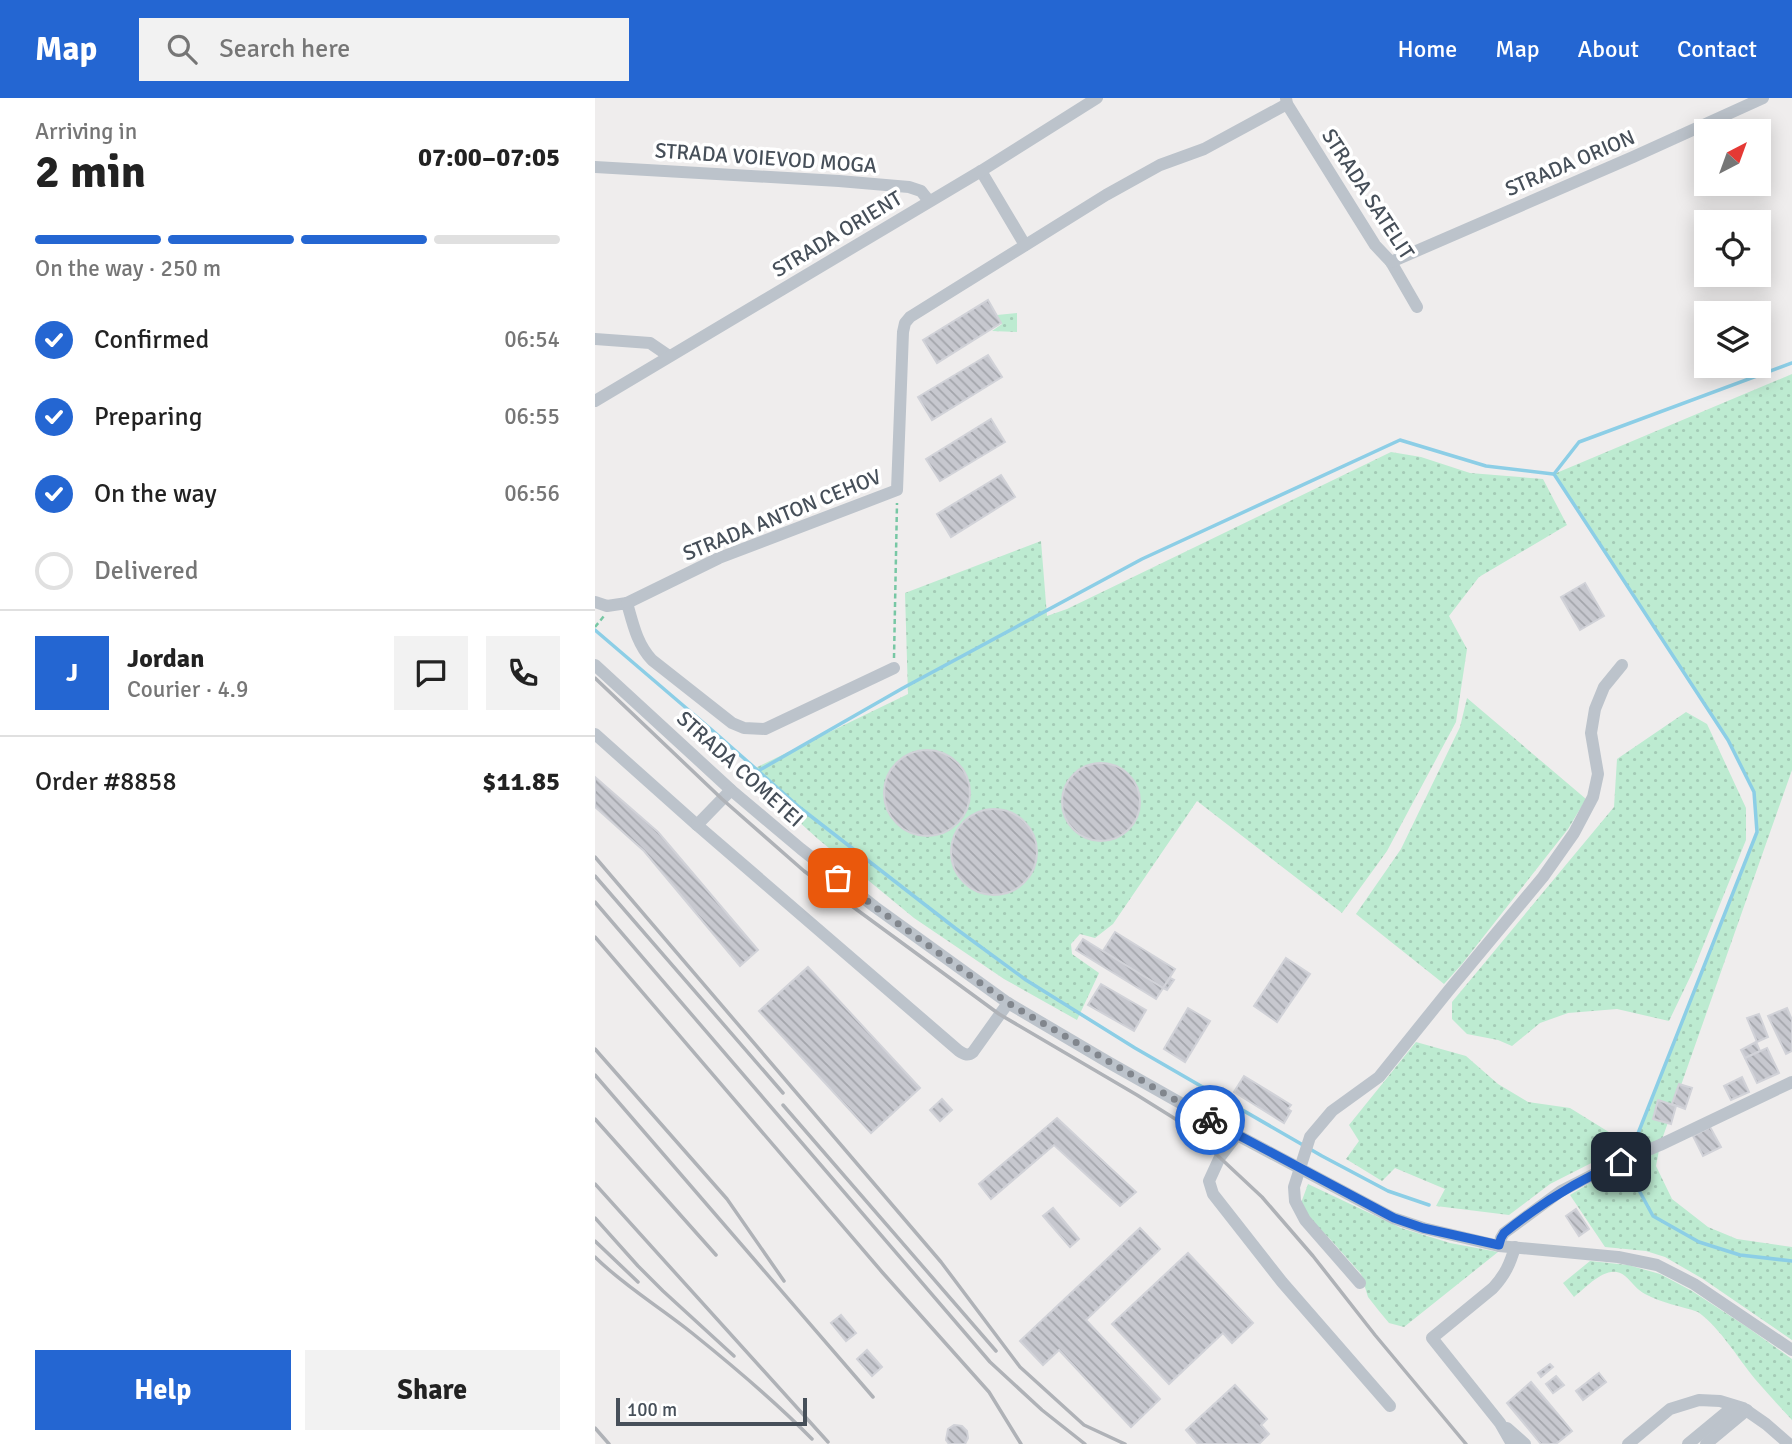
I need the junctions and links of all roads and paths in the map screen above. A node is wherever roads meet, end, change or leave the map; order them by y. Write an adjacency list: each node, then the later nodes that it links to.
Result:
1 (1097, 98): 5 (street, STRADA ORIENT)
2 (1763, 98): 8 (street, STRADA ORION)
3 (1286, 101): 7 (street); 8 (street, STRADA SATELIT)
4 (595, 167): 6 (street, STRADA VOIEVOD MOGA)
5 (981, 171): 6 (street, STRADA ORIENT); 7 (street)
6 (929, 201): 11 (street, STRADA ORIENT)
7 (1025, 245): 13 (street, STRADA ANTON CEHOV)
8 (1391, 262): 9 (street, STRADA SATELIT)
9 (1417, 307)
10 (595, 339): 11 (street)
11 (669, 356): 12 (street, STRADA ORIENT)
12 (595, 401)
13 (897, 490): 15 (street, STRADA ANTON CEHOV); 20 (path)
14 (595, 602): 15 (street)
15 (627, 603): 20 (street)
16 (602, 619): 17 (path)
17 (595, 627)
18 (595, 665): 22 (street, STRADA COMETEI)
19 (1622, 665): 27 (street)
20 (894, 668)
21 (595, 734): 23 (street)
22 (731, 790): 23 (street); 24 (street, STRADA COMETEI)
23 (697, 825): 24 (street)
24 (1008, 1003): 26 (street, STRADA COMETEI)
25 (1792, 1082): 28 (street)
26 (1237, 1135): 27 (street, STRADA COMETEI); 32 (street)
27 (1300, 1168): 28 (street, STRADA COMETEI); 30 (street)
28 (1499, 1245): 29 (street, STRADA COMETEI)
29 (1514, 1247): 31 (street, STRADA COMETEI); 34 (street)
30 (1360, 1283)
31 (1792, 1350)
32 (1390, 1406)
33 (1740, 1408): 37 (street); 38 (street); 39 (street); 40 (street)
34 (1500, 1423): 35 (street); 36 (street)
35 (1512, 1444)
36 (1525, 1444)
37 (1628, 1444)
38 (1689, 1444)
39 (1706, 1444)
40 (1789, 1444)

